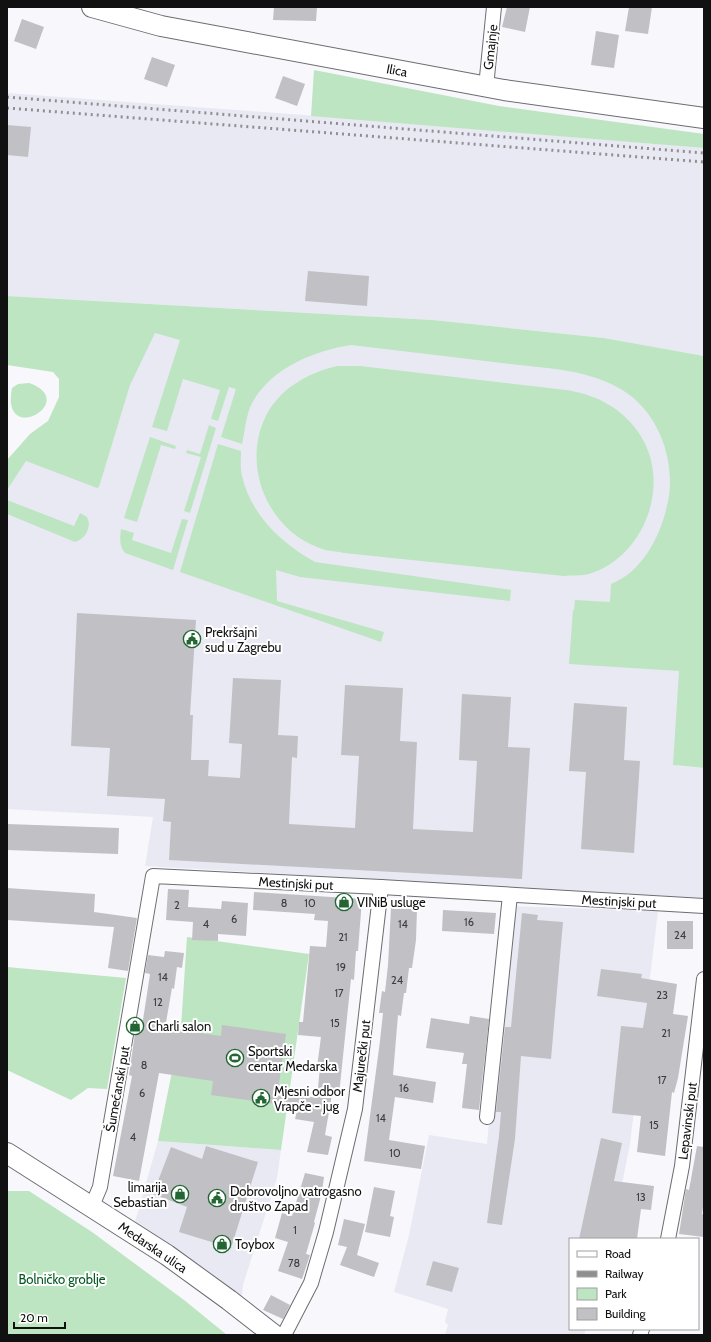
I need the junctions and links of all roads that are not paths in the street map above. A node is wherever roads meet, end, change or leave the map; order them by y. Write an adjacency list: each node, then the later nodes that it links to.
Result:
1 (92, 7): 3 (main road, Ilica)
2 (494, 7): 3 (street, Gmajnje)
3 (486, 87): 4 (main road, Ilica)
4 (704, 118)
5 (153, 876): 6 (street, Mestinjski put); 12 (street, Šumećanski put)
6 (381, 887): 7 (street, Mestinjski put); 15 (street, Majurečki put)
7 (510, 895): 8 (street, Mestinjski put); 10 (street)
8 (704, 906)
9 (704, 979): 13 (street, Lepavinski put)
10 (487, 1117)
11 (7, 1153): 12 (main road, Medarska ulica)
12 (92, 1206): 14 (main road, Medarska ulica)
13 (668, 1238)
14 (274, 1335)
15 (284, 1335)

